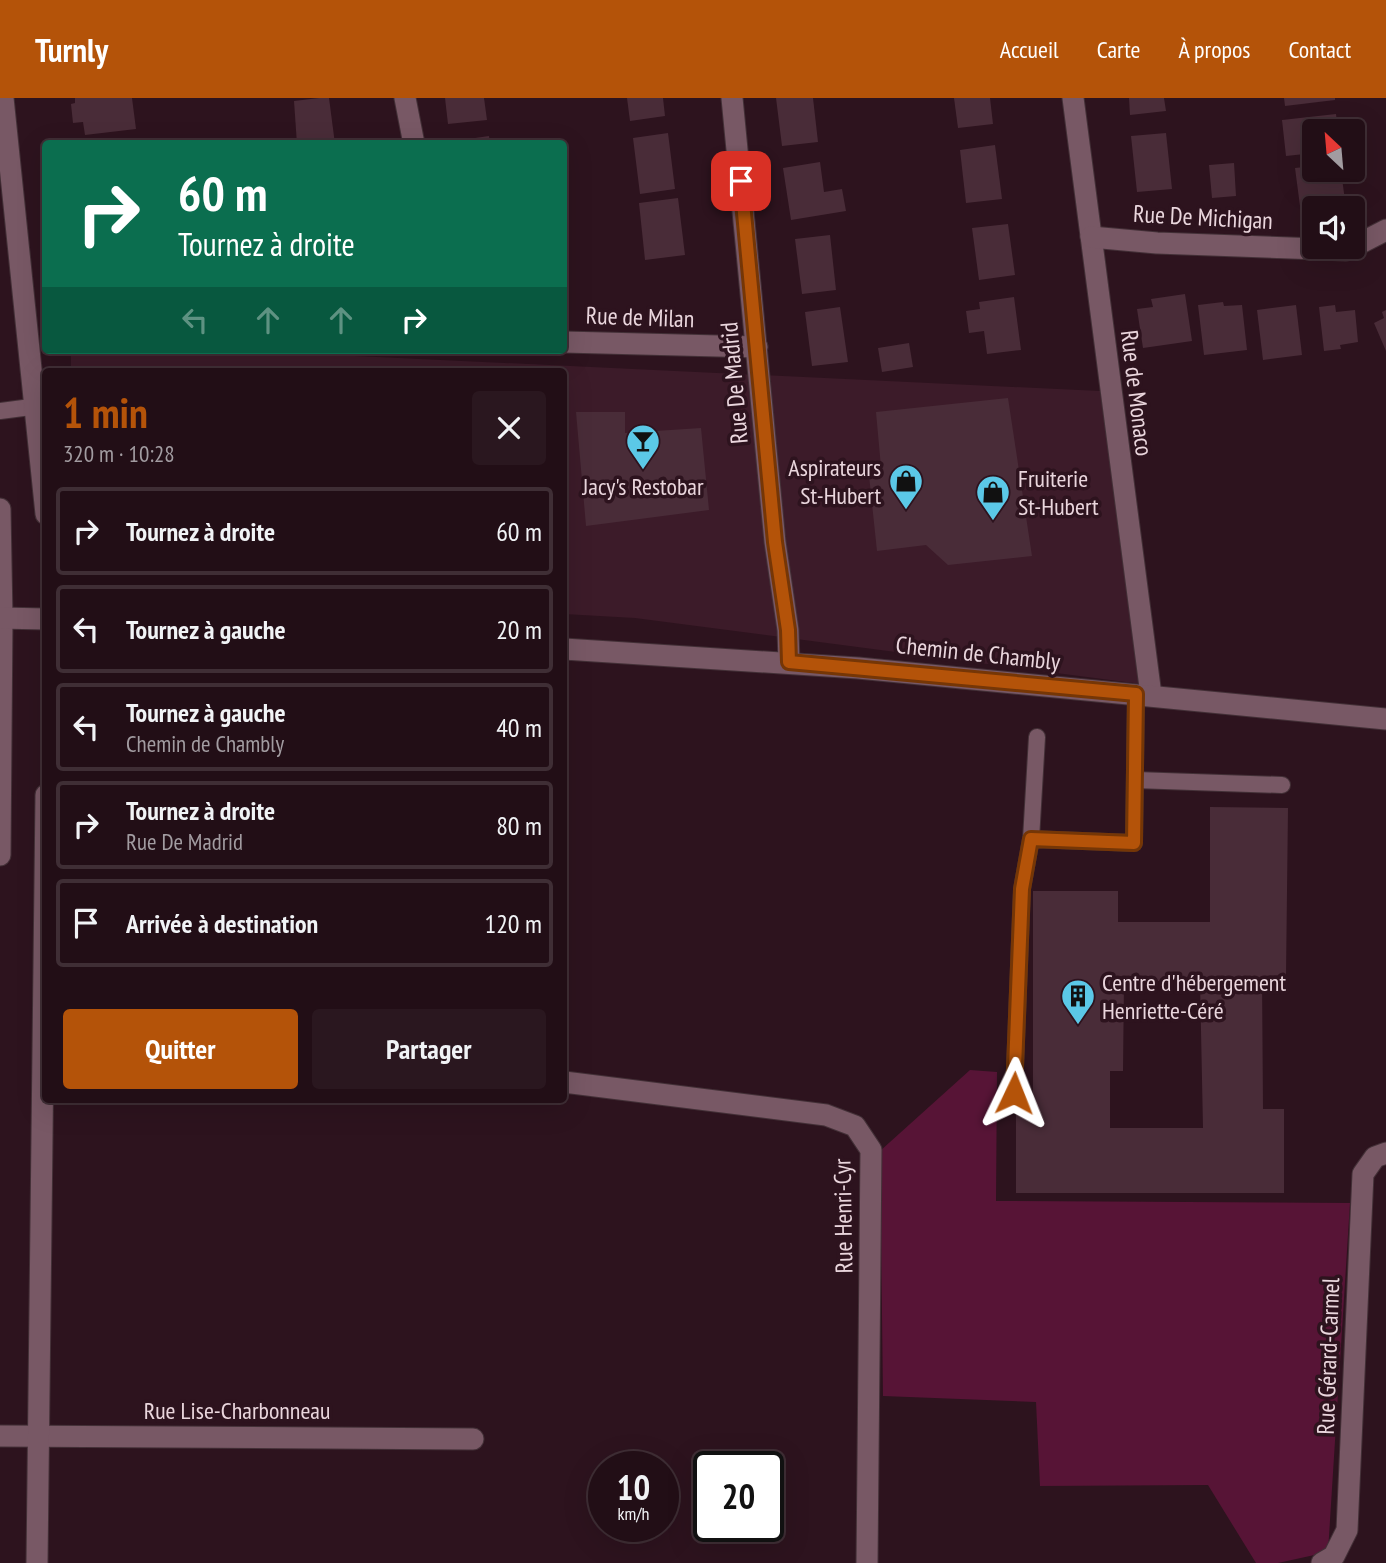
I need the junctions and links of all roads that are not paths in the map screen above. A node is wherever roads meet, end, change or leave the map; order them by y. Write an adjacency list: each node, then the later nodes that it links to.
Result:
1 (3, 98): 12 (street)
2 (405, 98): 5 (street)
3 (733, 98): 11 (street, Rue De Madrid)
4 (1073, 98): 7 (street, Rue de Monaco)
5 (413, 140)
6 (1386, 230): 8 (street, Rue De Michigan)
7 (1091, 237): 9 (street, Rue De Michigan); 20 (street, Rue de Monaco)
8 (1365, 241)
9 (1302, 248)
10 (567, 342): 11 (street, Rue de Milan)
11 (757, 347): 19 (street, Rue De Madrid)
12 (39, 406): 13 (lane); 14 (street)
13 (0, 411)
14 (42, 452)
15 (0, 509): 16 (street)
16 (1, 618): 17 (street); 26 (street)
17 (42, 619)
18 (567, 649): 19 (street, Chemin de Chambly)
19 (789, 662): 20 (street, Chemin de Chambly)
20 (1144, 695): 21 (street, Chemin de Chambly); 23 (lane)
21 (1386, 719)
22 (1037, 737): 25 (lane)
23 (1135, 780): 24 (lane); 25 (lane)
24 (1282, 785)
25 (1031, 839): 28 (lane)
26 (0, 855)
27 (567, 1082): 35 (street, Rue Henri-Cyr)
28 (1014, 1093)
29 (43, 1103): 31 (street)
30 (1386, 1153): 36 (street, Rue Gérard-Carmel)
31 (39, 1435): 32 (street, Rue Lise-Charbonneau); 33 (street, Rue Lise-Charbonneau); 34 (street)
32 (0, 1436)
33 (473, 1438)
34 (37, 1563)
35 (867, 1563)
36 (1322, 1563)

